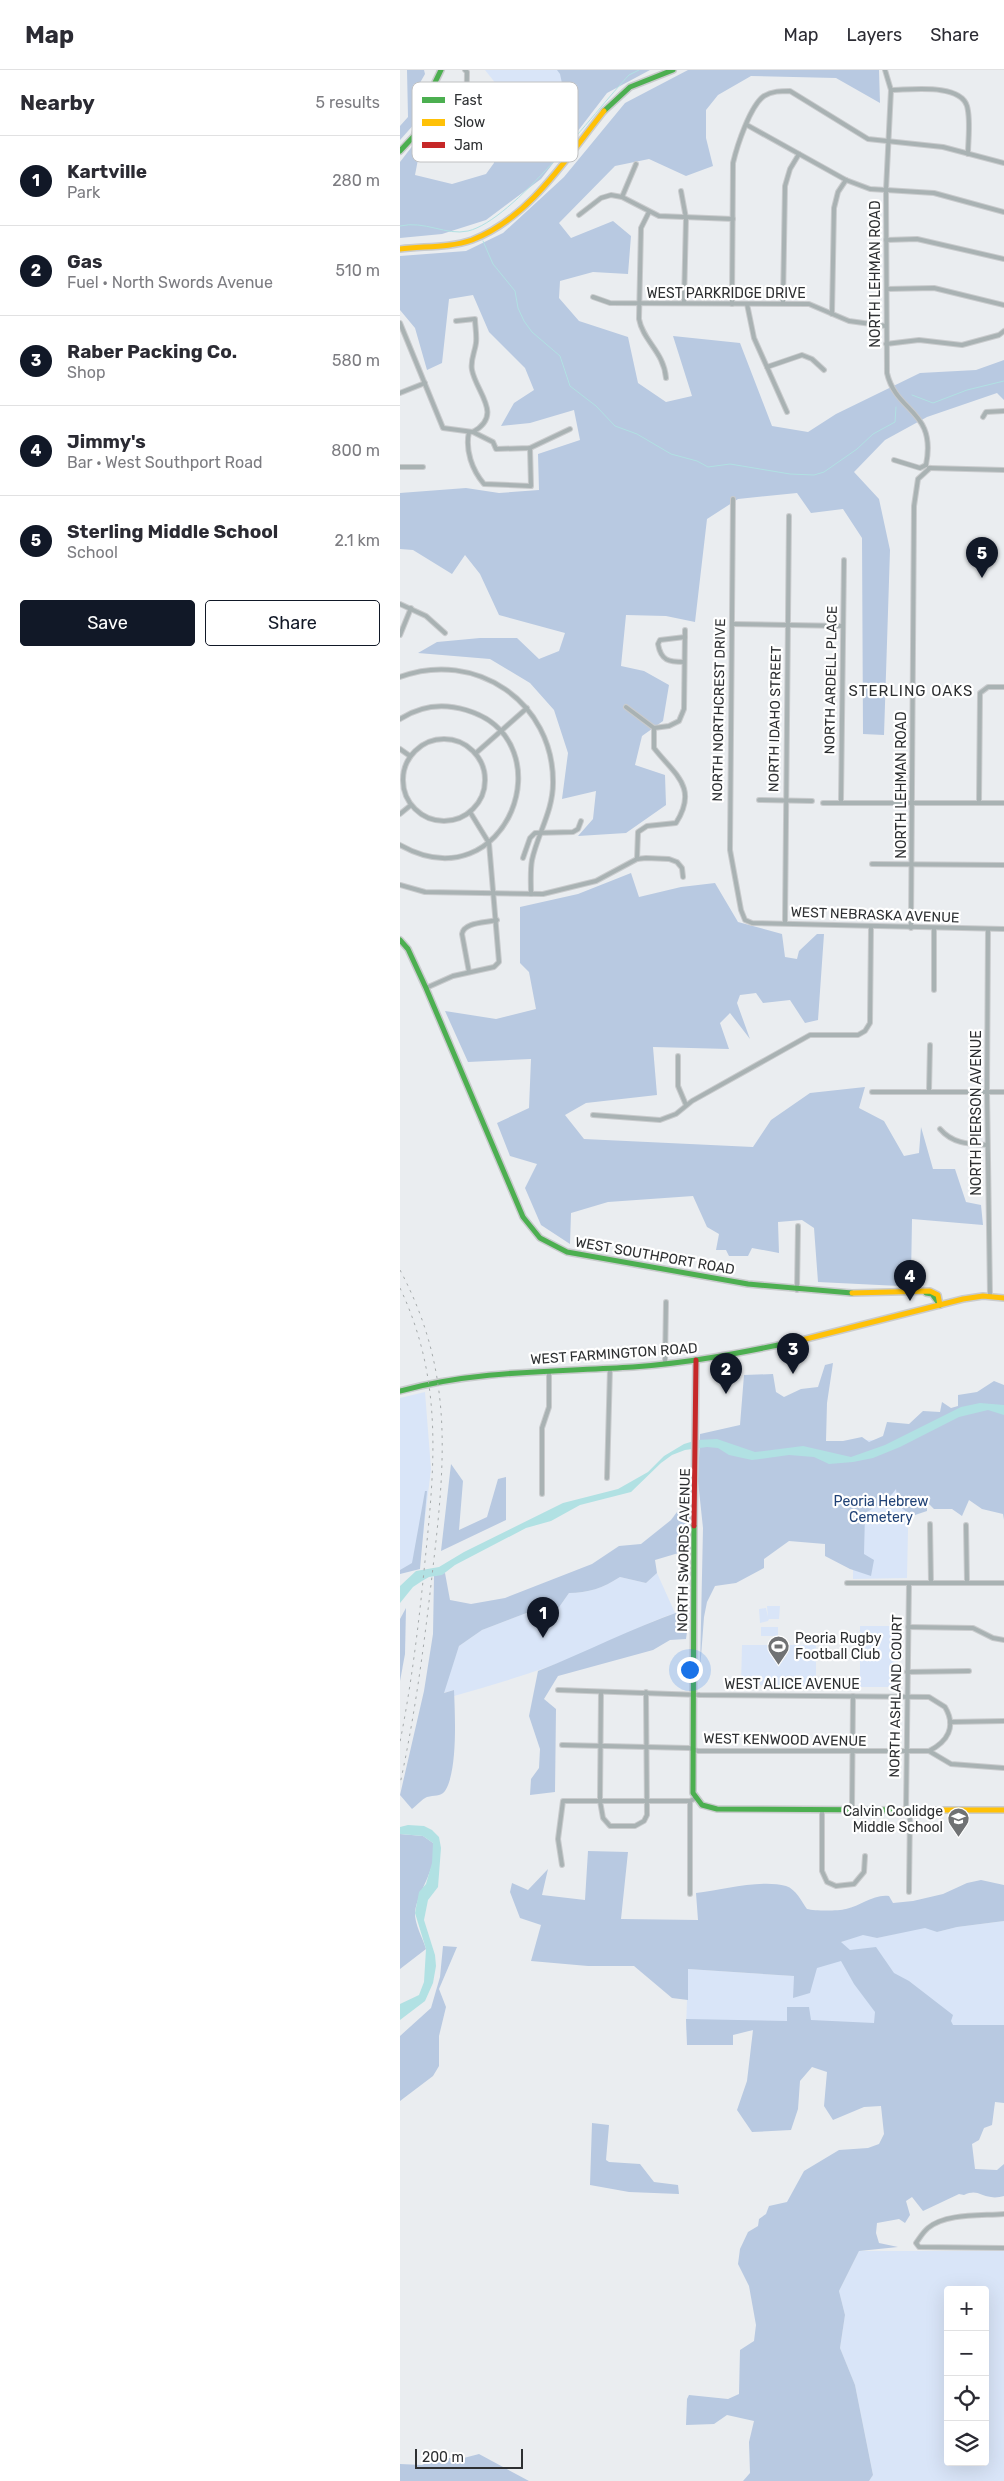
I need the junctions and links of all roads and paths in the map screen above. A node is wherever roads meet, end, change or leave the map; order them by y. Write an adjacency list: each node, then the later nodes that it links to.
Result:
1 (441, 70): 5 (main road)
2 (465, 70): 6 (street)
3 (673, 70): 11 (main road)
4 (886, 70): 7 (street, NORTH LEHMAN ROAD)
5 (435, 82)
6 (467, 82)
7 (891, 90): 10 (street, NORTH LEHMAN ROAD); 14 (street)
8 (747, 125): 10 (street); 13 (street); 26 (street)
9 (412, 139): 12 (main road)
10 (888, 142): 14 (street); 19 (street, NORTH LEHMAN ROAD)
11 (578, 146)
12 (400, 151)
13 (799, 154): 18 (street); 34 (street)
14 (968, 154): 16 (street)
15 (564, 162): 28 (main road)
16 (1004, 163)
17 (636, 164): 21 (street)
18 (846, 180): 19 (street); 38 (street)
19 (886, 190): 23 (street); 27 (street, NORTH LEHMAN ROAD)
20 (681, 191): 25 (street)
21 (622, 197): 22 (street); 24 (street)
22 (649, 212): 25 (street); 32 (street)
23 (1004, 212)
24 (579, 215)
25 (686, 218): 26 (street); 33 (street)
26 (733, 218): 35 (street)
27 (886, 240): 29 (street); 30 (street, NORTH LEHMAN ROAD)
28 (400, 249)
29 (1004, 259)
30 (887, 289): 37 (street); 41 (street, NORTH LEHMAN ROAD)
31 (593, 297): 32 (street, WEST PARKRIDGE DRIVE)
32 (639, 303): 33 (street, WEST PARKRIDGE DRIVE); 46 (street)
33 (684, 303): 35 (street, WEST PARKRIDGE DRIVE)
34 (783, 303): 36 (street, WEST PARKRIDGE DRIVE); 38 (street, WEST PARKRIDGE DRIVE)
35 (732, 304): 36 (street, WEST PARKRIDGE DRIVE)
36 (747, 304): 44 (street)
37 (1004, 305)
38 (832, 314): 41 (street, WEST PARKRIDGE DRIVE)
39 (456, 321): 53 (street)
40 (400, 323): 47 (street)
41 (886, 326): 43 (street, NORTH LEHMAN ROAD)
42 (1004, 332): 43 (street)
43 (886, 344): 56 (street, NORTH LEHMAN ROAD)
44 (767, 367): 45 (street); 50 (street)
45 (824, 370)
46 (666, 378)
47 (425, 383): 48 (street); 53 (street)
48 (400, 393)
49 (1004, 410): 51 (street)
50 (787, 412)
51 (983, 418)
52 (570, 429): 54 (street)
53 (471, 432): 54 (street); 54 (street)
54 (530, 448)
55 (894, 460): 56 (street)
56 (926, 465): 59 (street)
57 (400, 467): 58 (street)
58 (423, 467)
59 (930, 468): 60 (street); 88 (street, NORTH LEHMAN ROAD)
60 (1004, 470)
61 (733, 499): 66 (street, NORTH NORTHCREST DRIVE)
62 (789, 516): 67 (street, NORTH IDAHO STREET)
63 (844, 560): 68 (street, NORTH ARDELL PLACE)
64 (400, 604): 65 (street)
65 (412, 608): 70 (street); 71 (street)
66 (732, 624): 67 (street); 109 (street, NORTH NORTHCREST DRIVE)
67 (788, 625): 68 (street); 85 (street, NORTH IDAHO STREET)
68 (843, 626): 87 (street, NORTH ARDELL PLACE)
69 (685, 630): 72 (street)
70 (445, 633)
71 (400, 635)
72 (685, 637): 73 (street); 73 (street)
73 (684, 662): 79 (street)
74 (400, 677): 77 (street)
75 (1004, 687): 90 (street)
76 (626, 707): 79 (street)
77 (527, 708): 80 (street); 96 (street)
78 (400, 719): 80 (street)
79 (654, 728): 100 (street)
80 (500, 731): 82 (street); 97 (street)
81 (400, 749): 83 (street)
82 (476, 752): 83 (street); 93 (street)
83 (410, 756): 92 (street)
84 (759, 800): 85 (street)
85 (786, 800): 86 (street); 110 (street, NORTH IDAHO STREET)
86 (812, 801)
87 (841, 801): 88 (street); 89 (street)
88 (912, 802): 90 (street); 102 (street, NORTH LEHMAN ROAD)
89 (823, 803)
90 (979, 803): 91 (street)
91 (1004, 803)
92 (411, 804): 93 (street); 94 (street)
93 (470, 812): 97 (street)
94 (400, 814)
95 (581, 821): 96 (street)
96 (541, 832): 99 (street); 107 (street)
97 (489, 843): 98 (street); 106 (street)
98 (400, 845)
99 (524, 858)
100 (637, 858): 104 (street); 107 (street)
101 (872, 864): 102 (street)
102 (912, 864): 103 (street); 112 (street, NORTH LEHMAN ROAD)
103 (1004, 865)
104 (683, 877)
105 (400, 885): 106 (street)
106 (494, 894): 107 (street); 108 (street)
107 (531, 894)
108 (497, 920): 117 (street); 117 (street)
109 (745, 920): 110 (street, WEST NEBRASKA AVENUE)
110 (785, 923): 111 (street, WEST NEBRASKA AVENUE)
111 (871, 927): 112 (street, WEST NEBRASKA AVENUE); 126 (street)
112 (911, 928): 113 (street, WEST NEBRASKA AVENUE)
113 (934, 928): 114 (street, WEST NEBRASKA AVENUE); 119 (street)
114 (988, 929): 115 (street, WEST NEBRASKA AVENUE); 123 (street, NORTH PIERSON AVENUE)
115 (1004, 929)
116 (400, 940): 118 (main road, WEST SOUTHPORT ROAD)
117 (469, 972): 118 (street)
118 (426, 988): 131 (main road, WEST SOUTHPORT ROAD)
119 (934, 990)
120 (930, 1045): 122 (street)
121 (678, 1056): 126 (street)
122 (929, 1091): 123 (street); 124 (street)
123 (987, 1091): 125 (street); 129 (street, NORTH PIERSON AVENUE)
124 (872, 1092)
125 (1004, 1092)
126 (686, 1105): 127 (street)
127 (593, 1115)
128 (940, 1129): 129 (street)
129 (987, 1144): 132 (street, NORTH PIERSON AVENUE)
130 (798, 1226): 131 (street)
131 (797, 1290): 135 (main road, WEST SOUTHPORT ROAD)
132 (990, 1296): 133 (main road, WEST FARMINGTON ROAD); 135 (main road, WEST FARMINGTON ROAD)
133 (1004, 1298)
134 (666, 1302): 137 (street)
135 (940, 1305): 136 (main road, WEST FARMINGTON ROAD)
136 (696, 1360): 137 (main road, WEST FARMINGTON ROAD); 157 (main road, NORTH SWORDS AVENUE)
137 (665, 1364): 138 (main road, WEST FARMINGTON ROAD)
138 (610, 1368): 139 (main road, WEST FARMINGTON ROAD); 141 (street)
139 (549, 1371): 140 (main road, WEST FARMINGTON ROAD); 142 (street)
140 (400, 1390)
141 (607, 1478)
142 (542, 1494)
143 (930, 1524): 147 (street)
144 (966, 1525): 148 (street)
145 (847, 1583): 146 (street)
146 (909, 1583): 147 (street); 150 (street, NORTH ASHLAND COURT)
147 (931, 1583): 148 (street)
148 (967, 1583): 149 (street)
149 (1004, 1583)
150 (908, 1627): 151 (street); 153 (street, NORTH ASHLAND COURT)
151 (1004, 1640)
152 (969, 1671): 153 (street)
153 (907, 1672): 158 (street, NORTH ASHLAND COURT)
154 (558, 1690): 155 (street, WEST ALICE AVENUE)
155 (601, 1692): 156 (street, WEST ALICE AVENUE); 163 (street)
156 (646, 1692): 157 (street, WEST ALICE AVENUE); 164 (street)
157 (694, 1693): 159 (street, WEST ALICE AVENUE); 165 (main road, NORTH SWORDS AVENUE)
158 (907, 1695): 159 (street, WEST ALICE AVENUE); 161 (street, WEST ALICE AVENUE); 168 (street, NORTH ASHLAND COURT)
159 (853, 1696): 167 (street)
160 (1004, 1721): 161 (street)
161 (950, 1722): 166 (street)
162 (562, 1745): 163 (street, WEST KENWOOD AVENUE)
163 (600, 1746): 164 (street, WEST KENWOOD AVENUE); 171 (street)
164 (646, 1747): 165 (street, WEST KENWOOD AVENUE); 172 (street)
165 (692, 1748): 167 (street, WEST KENWOOD AVENUE); 170 (main road, NORTH SWORDS AVENUE)
166 (929, 1751): 168 (street, WEST KENWOOD AVENUE); 169 (street)
167 (853, 1752): 168 (street, WEST KENWOOD AVENUE); 174 (street)
168 (906, 1752): 175 (street, NORTH ASHLAND COURT)
169 (1004, 1768)
170 (693, 1800): 172 (street); 173 (main road); 180 (street, NORTH SWORDS AVENUE)
171 (600, 1801): 172 (street); 172 (street); 178 (street)
172 (646, 1801)
173 (822, 1809): 174 (main road); 177 (street)
174 (852, 1809): 175 (main road)
175 (908, 1810): 176 (main road); 179 (street, NORTH ASHLAND COURT)
176 (1004, 1810)
177 (865, 1856)
178 (562, 1865)
179 (909, 1892)
180 (690, 1894)
181 (1004, 2214): 182 (street)
182 (1004, 2248)

